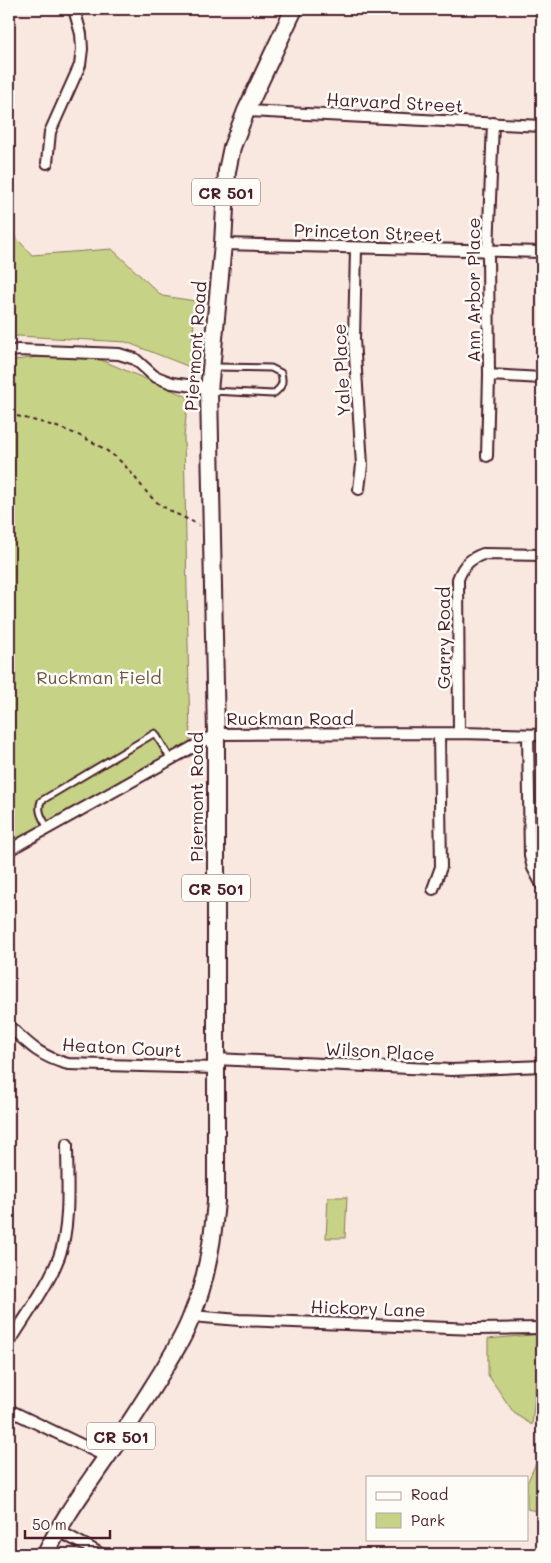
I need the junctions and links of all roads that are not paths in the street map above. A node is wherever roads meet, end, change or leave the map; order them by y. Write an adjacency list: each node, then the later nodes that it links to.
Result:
1 (74, 9): 6 (street)
2 (294, 9): 3 (main road, Piermont Road / CR 501)
3 (246, 111): 4 (street, Harvard Street); 7 (main road, Piermont Road / CR 501)
4 (493, 124): 5 (street, Harvard Street); 9 (street, Ann Arbor Place)
5 (542, 126)
6 (47, 163)
7 (222, 244): 8 (street, Princeton Street); 12 (main road, Piermont Road / CR 501)
8 (356, 249): 9 (street, Princeton Street); 17 (street, Yale Place)
9 (488, 252): 10 (street, Princeton Street); 13 (street, Ann Arbor Place)
10 (542, 252)
11 (9, 352): 15 (street)
12 (211, 367): 15 (main road, Piermont Road / CR 501); 15 (lane)
13 (490, 375): 14 (street); 16 (street, Ann Arbor Place)
14 (542, 378)
15 (209, 389): 20 (main road, Piermont Road / CR 501)
16 (487, 456)
17 (359, 488)
18 (542, 554): 19 (street, Garry Road)
19 (459, 733): 21 (street, Ruckman Road); 22 (street, Ruckman Road)
20 (216, 734): 21 (street, Ruckman Road); 24 (street, Ruckman Road); 30 (main road, Piermont Road / CR 501)
21 (439, 734): 28 (street)
22 (528, 735): 23 (street, Ruckman Road); 27 (street)
23 (542, 735)
24 (170, 758): 25 (street, Ruckman Road); 25 (lane)
25 (48, 828): 26 (street, Ruckman Road)
26 (9, 850)
27 (542, 885)
28 (433, 889)
29 (9, 1026): 30 (street, Heaton Court)
30 (216, 1064): 31 (street, Wilson Place); 33 (main road, Piermont Road / CR 501)
31 (542, 1066)
32 (68, 1144): 35 (street)
33 (192, 1316): 34 (street, Hickory Lane); 37 (main road, Piermont Road / CR 501)
34 (542, 1328)
35 (9, 1343)
36 (9, 1410): 37 (street)
37 (107, 1457): 38 (main road, Piermont Road / CR 501)
38 (57, 1530): 39 (main road, Piermont Road / CR 501); 40 (street)
39 (46, 1554)
40 (101, 1554)

